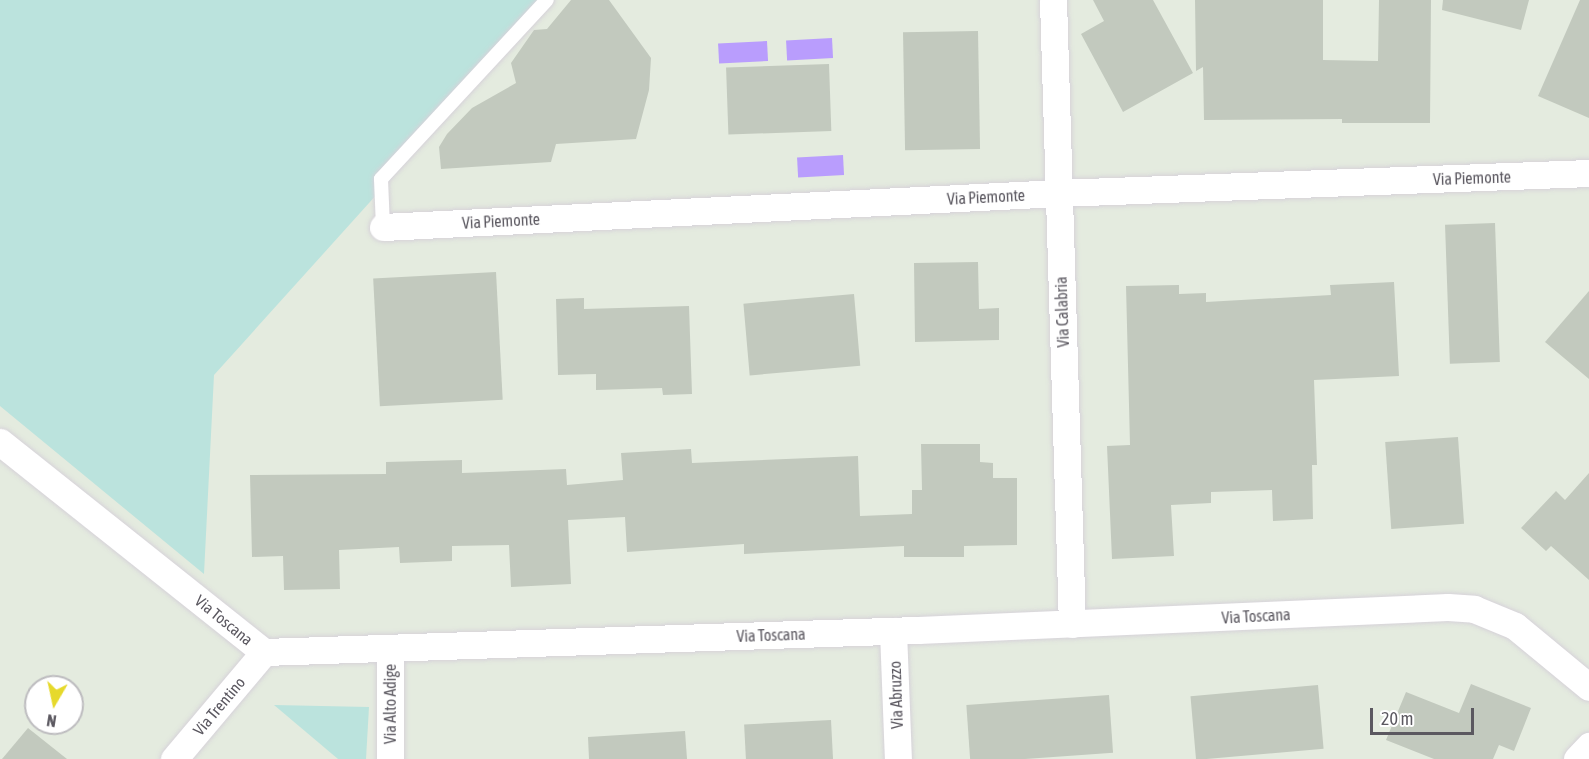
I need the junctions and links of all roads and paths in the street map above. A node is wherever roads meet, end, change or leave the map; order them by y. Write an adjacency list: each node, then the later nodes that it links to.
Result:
1 (547, 0): 5 (lane)
2 (1053, 0): 4 (street, Via Calabria)
3 (1589, 173): 4 (street, Via Piemonte)
4 (1059, 193): 5 (street, Via Piemonte); 7 (street, Via Calabria)
5 (383, 227)
6 (0, 442): 10 (street, Via Toscana)
7 (1072, 624): 8 (street, Via Toscana); 11 (street, Via Toscana)
8 (893, 631): 9 (street, Via Toscana); 15 (street, Via Abruzzo)
9 (390, 650): 10 (street, Via Toscana); 14 (street, Via Alto Adige)
10 (264, 652): 13 (street, Via Trentino)
11 (1589, 687)
12 (1589, 746): 16 (street)
13 (174, 759)
14 (390, 759)
15 (898, 759)
16 (1577, 759)

